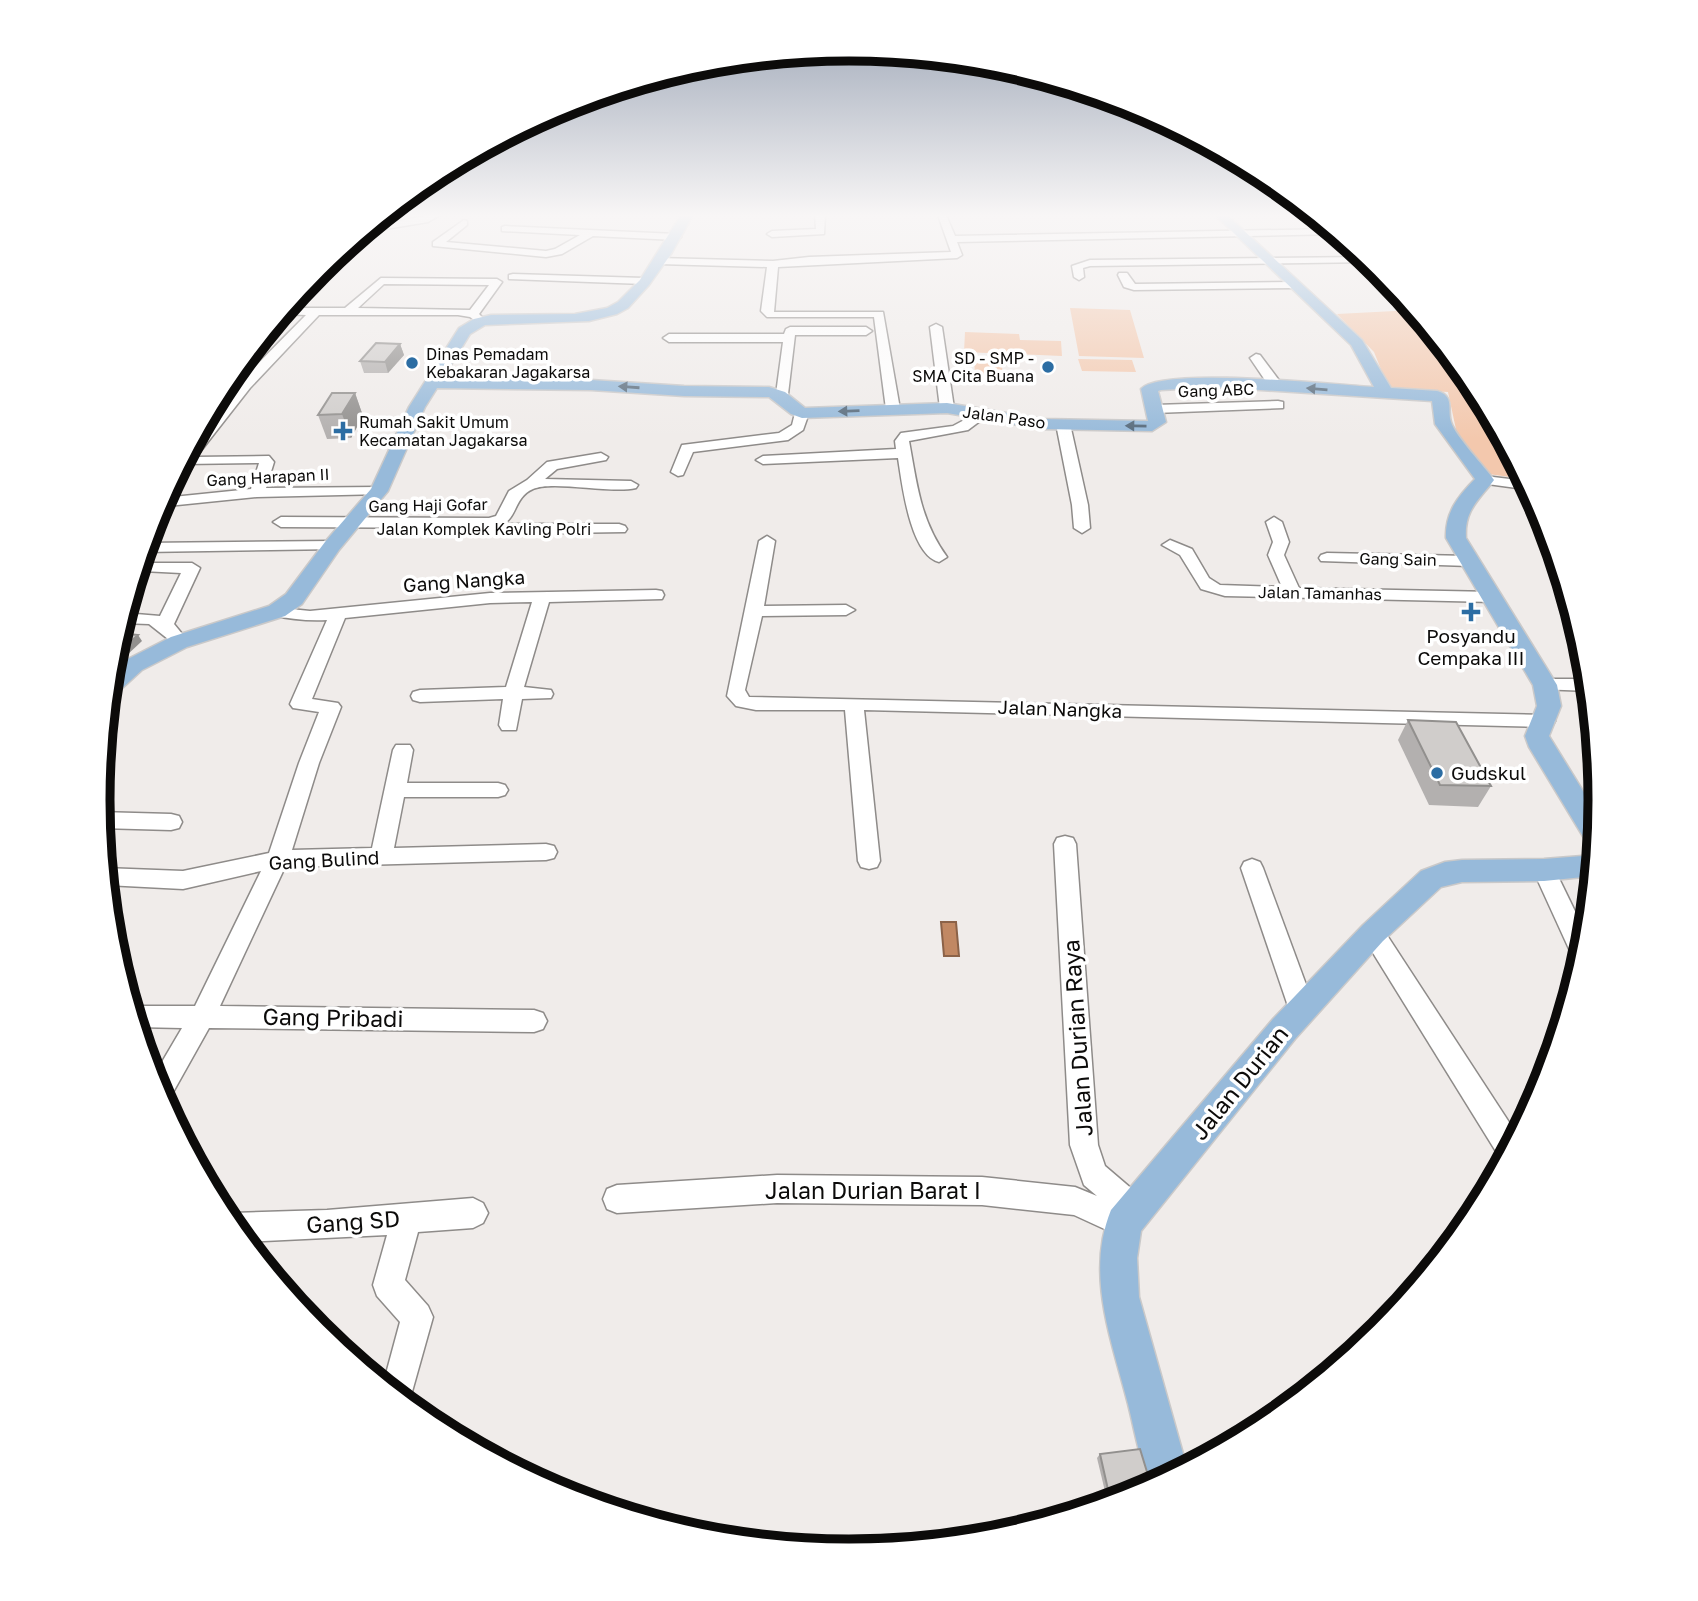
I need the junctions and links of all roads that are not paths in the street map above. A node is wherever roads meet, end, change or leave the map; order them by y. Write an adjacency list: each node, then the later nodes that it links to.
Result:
1 (371, 290): 8 (street)
2 (493, 290): 9 (street)
3 (636, 290): 9 (main road)
4 (770, 290): 23 (street)
5 (1300, 290): 19 (main road)
6 (295, 311): 7 (street)
7 (317, 311): 8 (street); 17 (street)
8 (348, 311): 9 (street)
9 (477, 318): 15 (main road)
10 (936, 327): 22 (street)
11 (866, 331): 13 (street)
12 (668, 338): 13 (street)
13 (787, 338): 20 (street)
14 (1256, 358): 18 (street)
15 (431, 383): 20 (main road, one-way to 15); 38 (main road)
16 (238, 385): 17 (street)
17 (245, 385): 28 (street)
18 (1276, 386): 19 (main road, Jalan Paso, one-way to 18); 24 (main road, Jalan Paso)
19 (1385, 391): 34 (main road, Jalan Paso)
20 (782, 394): 25 (main road)
21 (1278, 405): 24 (street, Gang ABC)
22 (947, 408): 23 (main road, Jalan Paso); 26 (main road, Jalan Paso)
23 (893, 409): 25 (main road, Jalan Paso, one-way to 25)
24 (1155, 409): 27 (main road, Jalan Paso, one-way to 27)
25 (802, 413): 33 (street)
26 (981, 415): 27 (main road, Jalan Paso); 29 (street)
27 (1063, 425): 44 (street)
28 (209, 431)
29 (905, 453): 31 (street); 50 (street)
30 (601, 457): 35 (street, Gang Haji Gofar)
31 (763, 460)
32 (193, 461): 39 (street)
33 (678, 472)
34 (1485, 480): 36 (street); 52 (main road)
35 (532, 484): 37 (street); 43 (street, Gang Haji Gofar)
36 (1517, 484)
37 (631, 485)
38 (379, 491): 39 (street, Gang Harapan II); 43 (main road)
39 (257, 493): 40 (street, Gang Harapan II)
40 (173, 502)
41 (281, 522): 43 (street)
42 (1274, 522): 54 (street)
43 (352, 525): 45 (street, Jalan Komplek Kavling Polri); 48 (main road)
44 (1082, 528)
45 (619, 529)
46 (767, 541): 60 (street, Jalan Nangka)
47 (1170, 545): 54 (street, Jalan Tamanhas)
48 (332, 546): 49 (street); 59 (main road)
49 (155, 548)
50 (939, 557)
51 (1327, 558): 52 (street, Gang Sain)
52 (1469, 561): 57 (main road)
53 (148, 568): 63 (street)
54 (1292, 591): 57 (street, Jalan Tamanhas)
55 (656, 594): 56 (street, Gang Nangka)
56 (542, 597): 61 (street, Gang Nangka); 68 (street)
57 (1493, 597): 66 (main road)
58 (846, 610): 60 (street)
59 (277, 611): 61 (street, Gang Nangka); 64 (main road)
60 (754, 611): 71 (street, Jalan Nangka)
61 (338, 613): 83 (street)
62 (133, 618): 63 (street)
63 (165, 625): 64 (street)
64 (179, 642): 65 (main road)
65 (121, 677)
66 (1545, 685): 67 (street); 72 (main road)
67 (1579, 685)
68 (513, 694): 69 (street); 70 (street); 73 (street)
69 (544, 694)
70 (420, 696)
71 (854, 704): 72 (street, Jalan Nangka); 84 (street)
72 (1545, 721): 78 (main road)
73 (509, 725)
74 (403, 750): 75 (street)
75 (394, 790): 76 (street); 82 (street)
76 (498, 790)
77 (110, 820): 79 (street)
78 (1588, 821)
79 (171, 822)
80 (1065, 844): 99 (street, Jalan Durian Raya)
81 (546, 852): 82 (street, Gang Bulind)
82 (381, 856): 83 (street, Gang Bulind)
83 (278, 859): 88 (street, Gang Bulind); 92 (street)
84 (869, 861)
85 (1585, 866): 87 (main road, Jalan Durian)
86 (1252, 868): 91 (street)
87 (1544, 870): 89 (main road, Jalan Durian); 90 (street)
88 (114, 876)
89 (1373, 933): 91 (main road, Jalan Durian); 96 (street)
90 (1575, 937)
91 (1302, 1009): 99 (main road, Jalan Durian)
92 (203, 1015): 93 (street, Gang Pribadi); 94 (street, Gang Pribadi); 95 (street)
93 (142, 1016)
94 (534, 1021)
95 (165, 1081)
96 (1504, 1141)
97 (617, 1199): 99 (street, Jalan Durian Barat I)
98 (473, 1213): 100 (street, Gang SD)
99 (1130, 1217): 103 (main road, Jalan Durian)
100 (407, 1218): 101 (street, Gang SD); 102 (street)
101 (246, 1228)
102 (399, 1387)
103 (1165, 1469)

